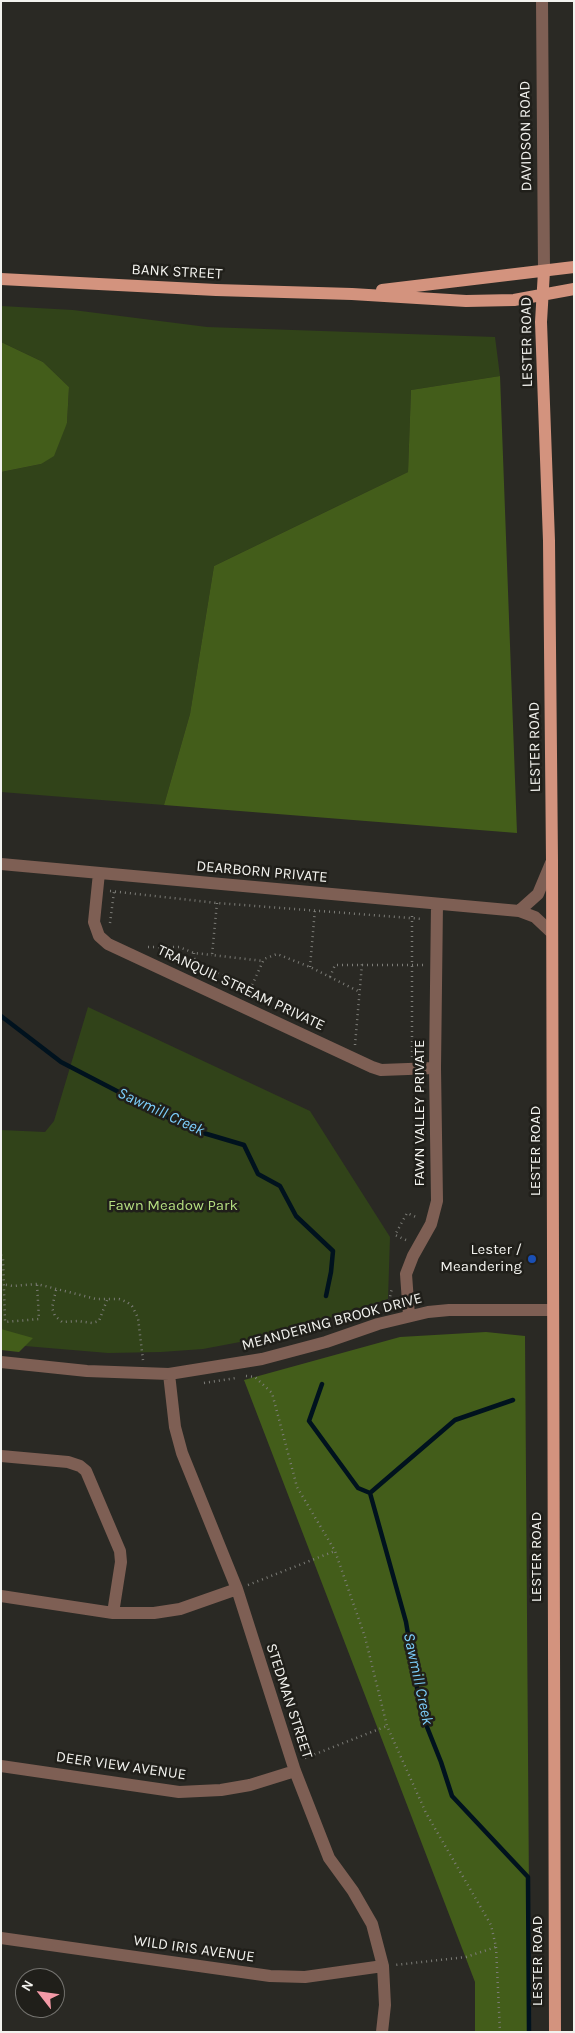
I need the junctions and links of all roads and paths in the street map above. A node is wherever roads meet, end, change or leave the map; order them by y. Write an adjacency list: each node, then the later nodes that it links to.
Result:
1 (542, 1): 3 (street, DAVIDSON ROAD)
2 (574, 267): 3 (main road, BANK STREET)
3 (544, 271): 6 (main road, BANK STREET); 7 (main road, LESTER ROAD)
4 (1, 280): 6 (main road, BANK STREET)
5 (574, 289): 7 (main road, BANK STREET)
6 (352, 294): 7 (main road, BANK STREET)
7 (542, 295): 8 (main road, LESTER ROAD)
8 (552, 860): 18 (street); 22 (main road, LESTER ROAD)
9 (1, 864): 10 (street, DEARBORN PRIVATE)
10 (100, 873): 11 (street, TRANQUIL STREAM PRIVATE); 13 (street, DEARBORN PRIVATE)
11 (98, 889): 12 (path); 34 (street, TRANQUIL STREAM PRIVATE)
12 (114, 892): 15 (path); 21 (path)
13 (317, 893): 14 (street, DEARBORN PRIVATE); 17 (path)
14 (412, 902): 16 (street, DEARBORN PRIVATE); 19 (path)
15 (217, 903): 17 (path); 25 (path)
16 (437, 904): 18 (street, DEARBORN PRIVATE); 20 (street, FAWN VALLEY PRIVATE)
17 (315, 910): 19 (path); 30 (path)
18 (519, 911): 22 (street, DEARBORN PRIVATE)
19 (412, 918): 20 (path); 28 (path)
20 (437, 919): 29 (street, FAWN VALLEY PRIVATE)
21 (109, 926)
22 (552, 933): 47 (main road, LESTER ROAD)
23 (141, 948): 24 (path)
24 (194, 953): 25 (path); 32 (path)
25 (212, 955): 26 (path)
26 (263, 961): 30 (path); 32 (path)
27 (362, 964): 28 (path); 31 (path); 33 (path)
28 (413, 964): 29 (path); 37 (path)
29 (436, 965): 36 (street, FAWN VALLEY PRIVATE)
30 (310, 967): 31 (path)
31 (330, 977): 33 (path)
32 (251, 987): 34 (path)
33 (360, 992): 35 (path)
34 (243, 1007): 35 (street, TRANQUIL STREAM PRIVATE)
35 (354, 1059): 37 (street, TRANQUIL STREAM PRIVATE)
36 (435, 1068): 37 (street, TRANQUIL STREAM PRIVATE); 48 (street, FAWN VALLEY PRIVATE)
37 (416, 1069)
38 (420, 1212): 39 (path)
39 (403, 1247)
40 (1, 1255): 41 (path)
41 (3, 1284): 42 (path); 42 (path)
42 (37, 1284): 44 (path)
43 (392, 1286): 46 (path)
44 (56, 1290): 45 (path); 45 (path)
45 (107, 1299): 50 (path)
46 (388, 1306)
47 (552, 1310): 48 (street, MEANDERING BROOK DRIVE); 66 (main road, LESTER ROAD)
48 (409, 1316): 51 (street, MEANDERING BROOK DRIVE)
49 (1, 1362): 50 (street, MEANDERING BROOK DRIVE)
50 (146, 1374): 51 (street, MEANDERING BROOK DRIVE)
51 (169, 1374): 55 (street, STEDMAN STREET)
52 (203, 1383): 54 (path)
53 (1, 1456): 57 (street)
54 (335, 1552): 55 (path); 58 (path)
55 (237, 1589): 57 (street); 60 (street, STEDMAN STREET)
56 (1, 1596): 57 (street)
57 (113, 1612)
58 (387, 1726): 60 (path); 62 (path)
59 (1, 1766): 60 (street, DEER VIEW AVENUE)
60 (293, 1767): 63 (street, STEDMAN STREET)
61 (1, 1938): 63 (street, WILD IRIS AVENUE)
62 (496, 1947): 63 (path); 65 (path)
63 (384, 1966): 64 (street, STEDMAN STREET)
64 (382, 2032)
65 (500, 2032)
66 (555, 2032)

